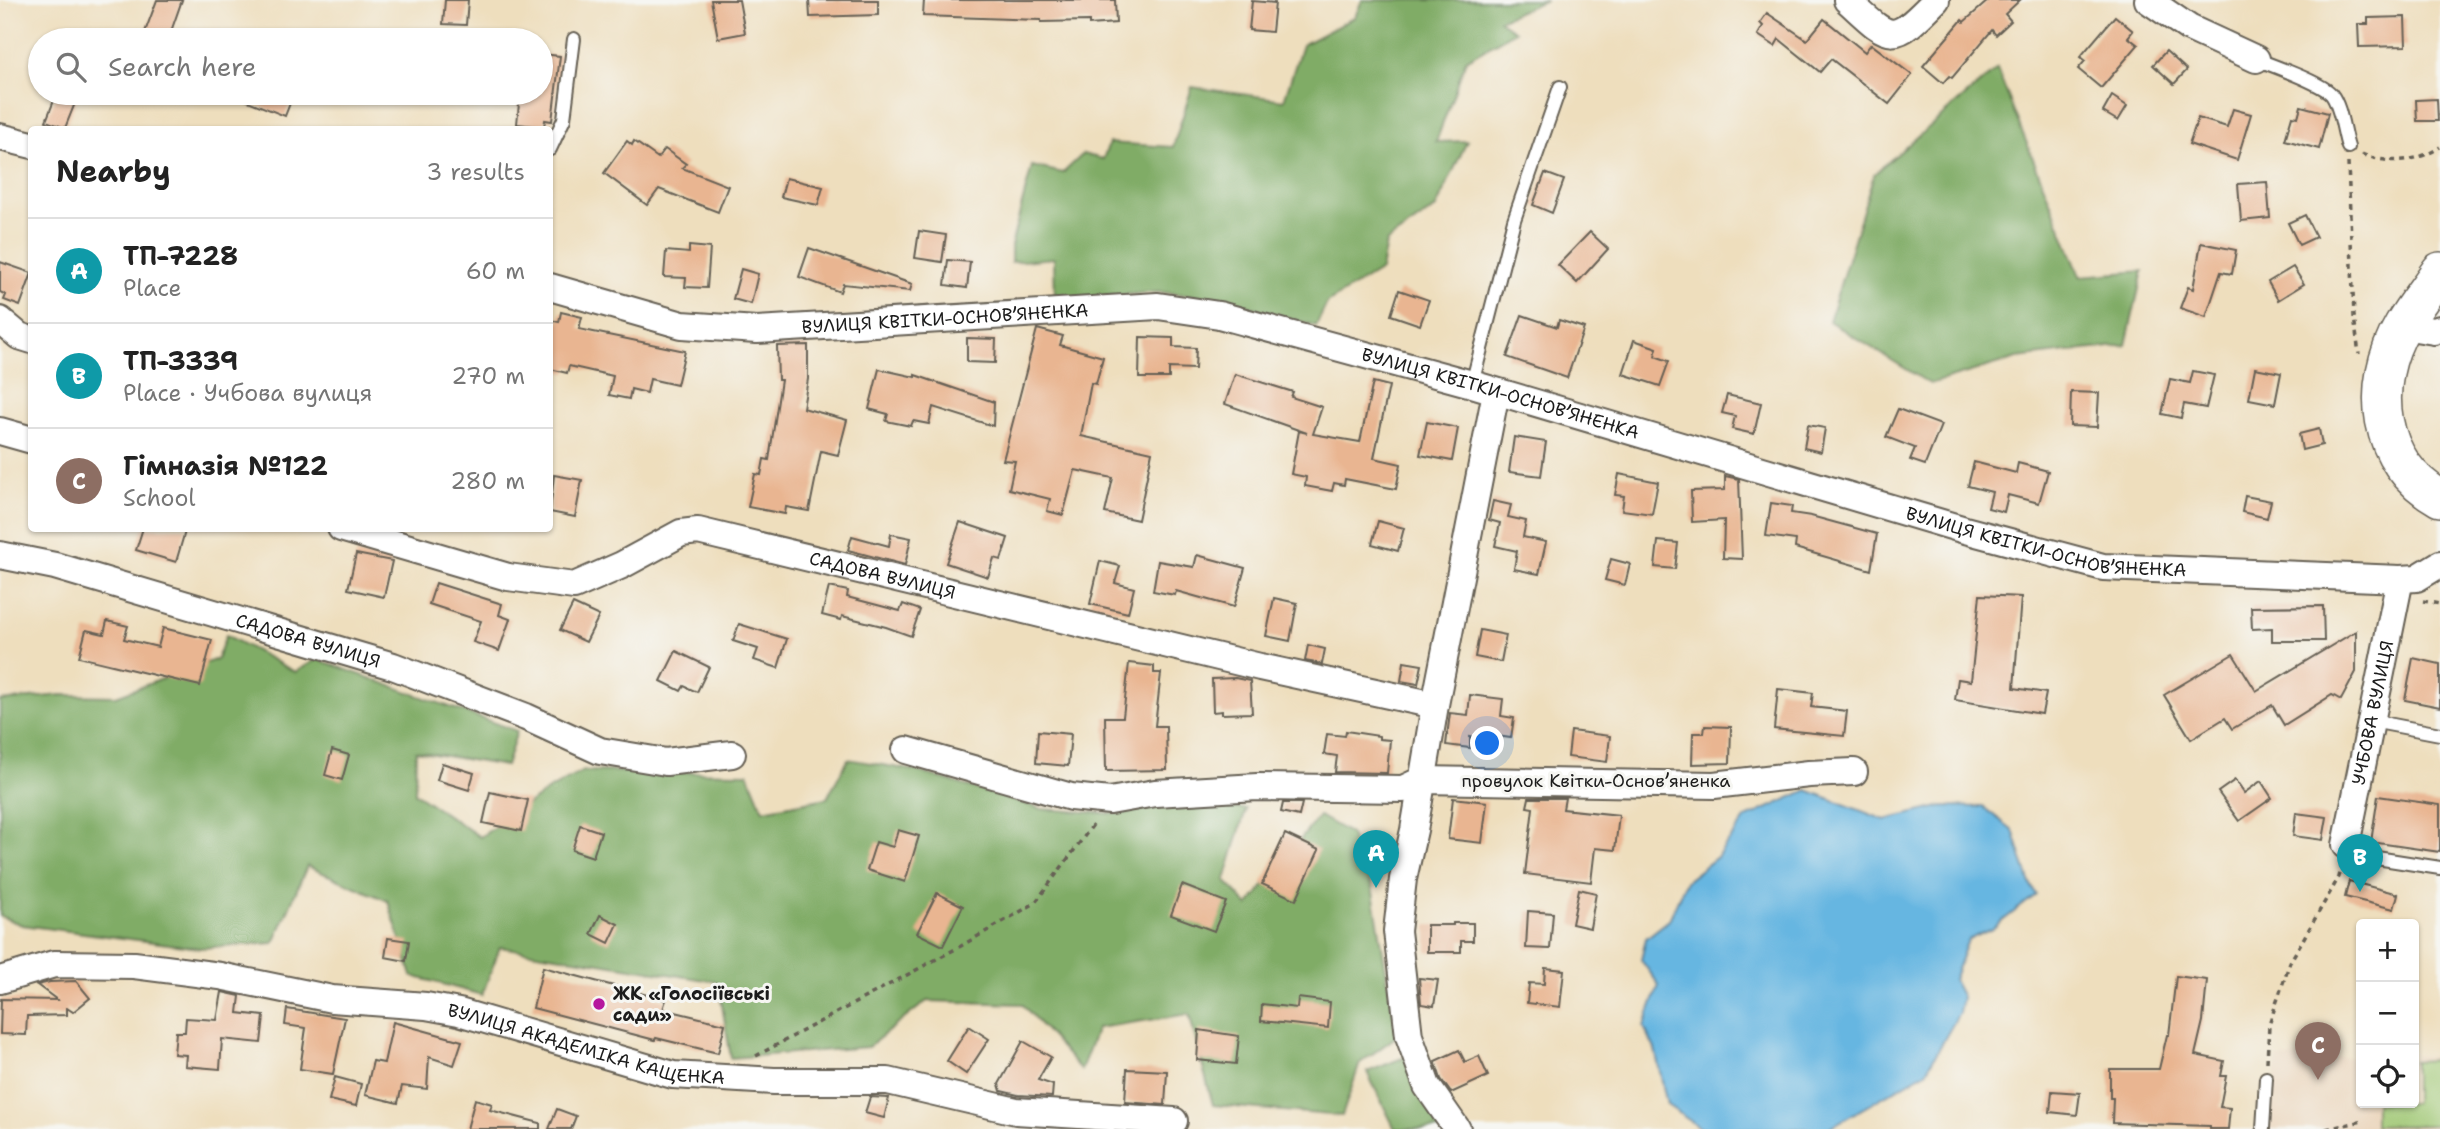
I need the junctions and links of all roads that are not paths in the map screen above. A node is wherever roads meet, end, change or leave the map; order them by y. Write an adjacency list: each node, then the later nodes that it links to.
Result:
1 (1847, 0): 2 (street)
2 (1936, 0)
3 (2148, 0): 5 (street)
4 (574, 39): 8 (lane)
5 (2256, 59): 10 (lane)
6 (1560, 87): 17 (lane)
7 (0, 137): 9 (street)
8 (553, 143)
9 (28, 144)
10 (2347, 147)
11 (2440, 271): 14 (main road)
12 (553, 287): 17 (street, ВУЛИЦЯ КВІТКИ-ОСНОВ’ЯНЕНКА)
13 (0, 320): 16 (street)
14 (2403, 326): 15 (street); 20 (main road)
15 (2440, 330)
16 (28, 339)
17 (1484, 388): 24 (street, ВУЛИЦЯ КВІТКИ-ОСНОВ’ЯНЕНКА); 25 (street)
18 (0, 431): 19 (street)
19 (28, 439)
20 (2440, 499)
21 (355, 532): 25 (street, САДОВА ВУЛИЦЯ)
22 (0, 555): 29 (street, САДОВА ВУЛИЦЯ)
23 (2440, 564): 24 (street, ВУЛИЦЯ КВІТКИ-ОСНОВ’ЯНЕНКА)
24 (2400, 579): 26 (street, УЧБОВА ВУЛИЦЯ)
25 (1435, 705): 31 (street)
26 (2372, 721): 27 (lane); 32 (street, УЧБОВА ВУЛИЦЯ)
27 (2440, 734)
28 (906, 750): 31 (street, провулок Квітки-Основʼяненка)
29 (732, 754)
30 (1854, 772): 31 (street, провулок Квітки-Основʼяненка)
31 (1422, 780): 38 (street)
32 (2346, 845): 33 (lane)
33 (2440, 868)
34 (0, 980): 36 (street, ВУЛИЦЯ АКАДЕМІКА КАЩЕНКА)
35 (2266, 1078): 39 (lane)
36 (1012, 1120): 37 (street, ВУЛИЦЯ АКАДЕМІКА КАЩЕНКА)
37 (1174, 1121)
38 (1457, 1129)
39 (2263, 1129)

